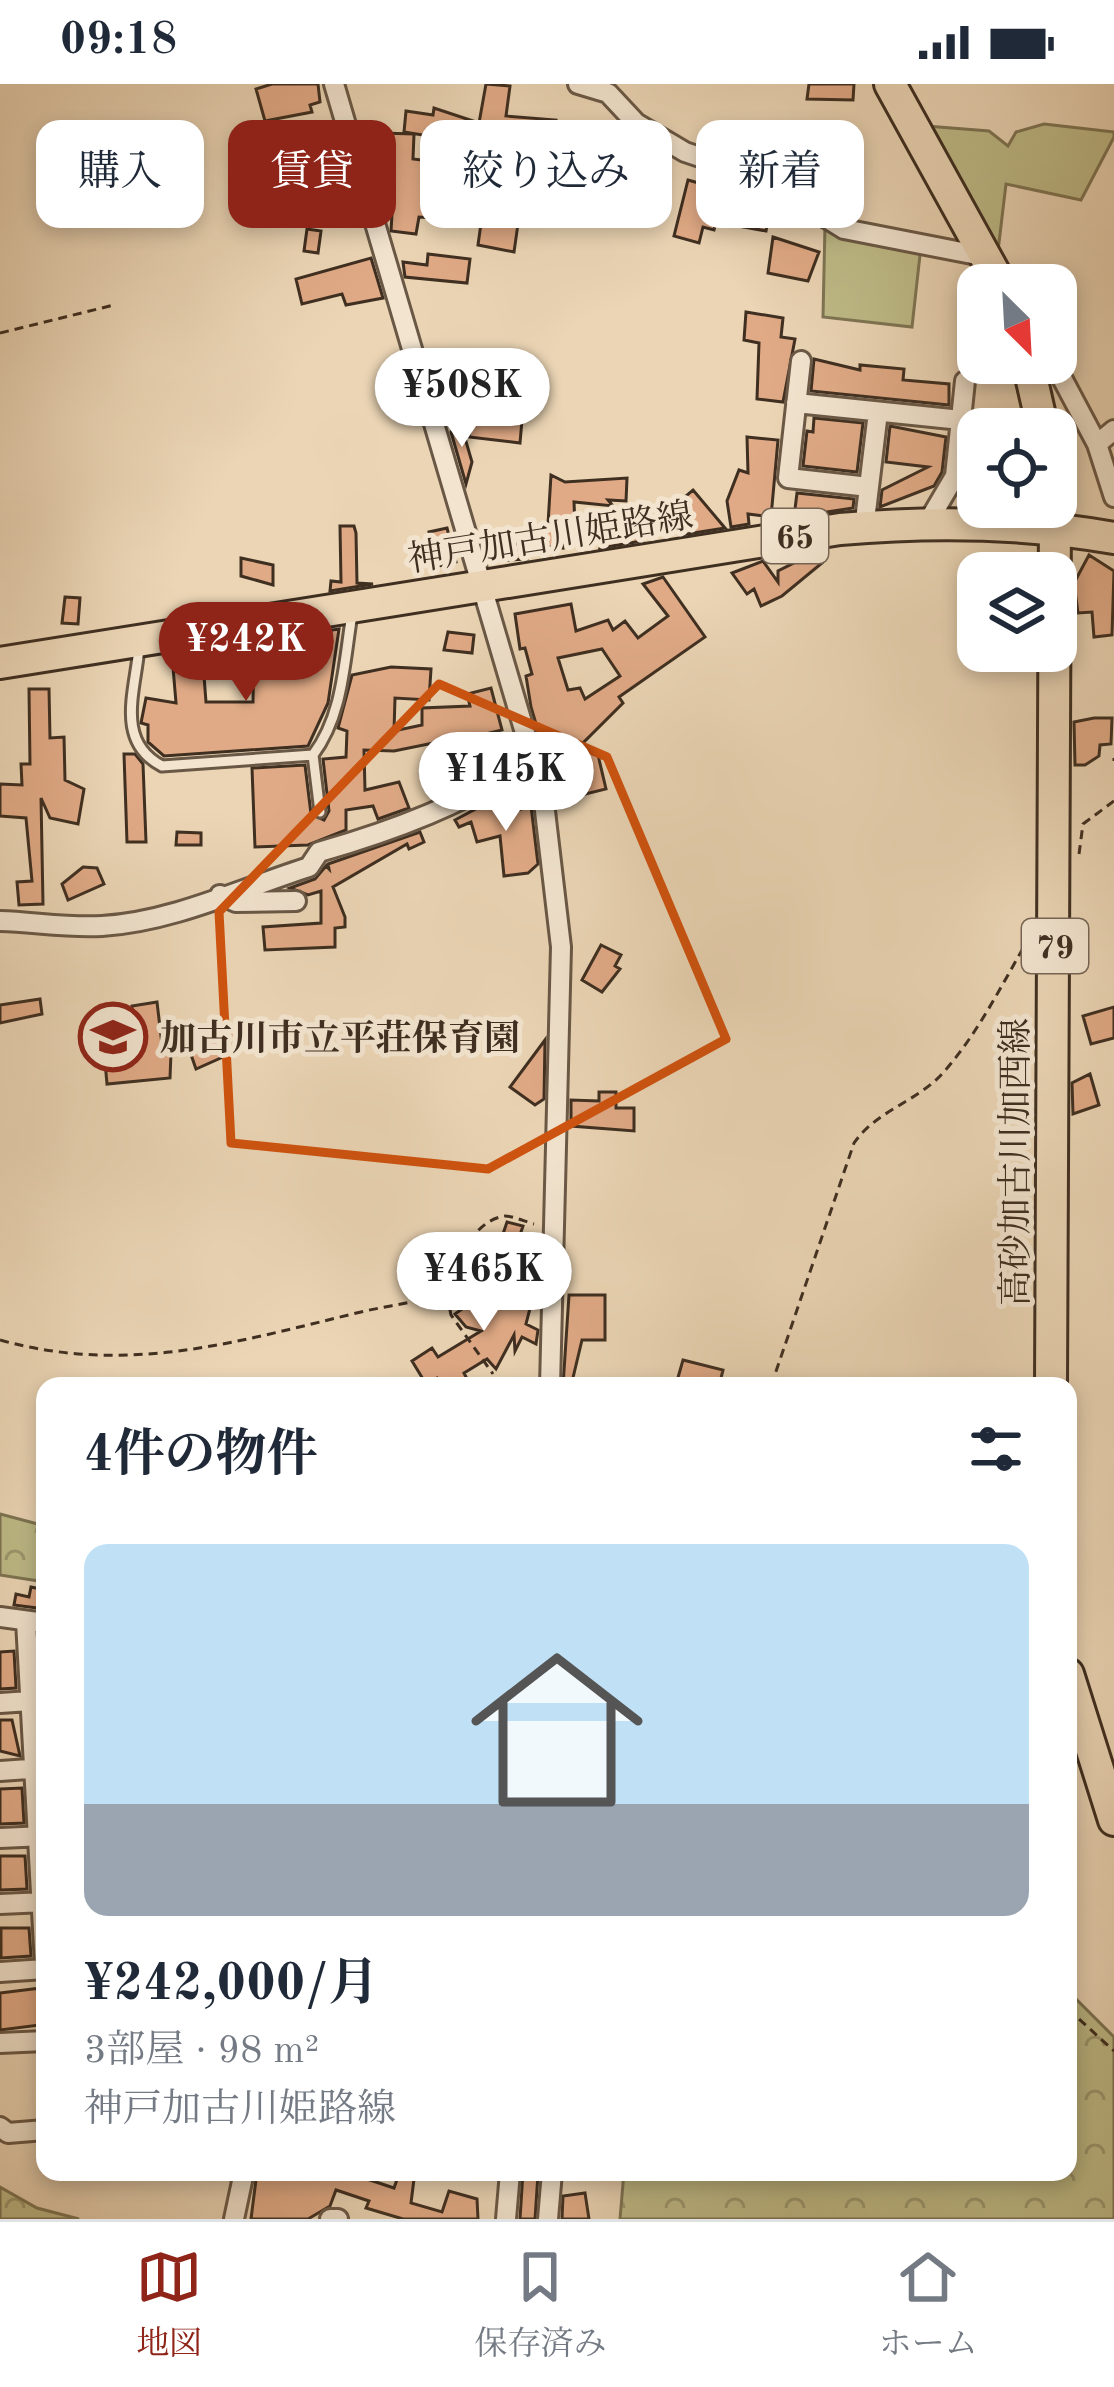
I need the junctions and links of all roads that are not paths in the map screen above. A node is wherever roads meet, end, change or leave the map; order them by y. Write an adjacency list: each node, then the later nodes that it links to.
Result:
1 (334, 84): 22 (street)
2 (578, 84): 4 (street)
3 (890, 84): 4 (main road)
4 (985, 252): 5 (main road)
5 (991, 264)
6 (801, 361): 8 (street)
7 (1065, 384): 12 (street)
8 (796, 403): 9 (street); 14 (street)
9 (878, 412): 10 (street); 14 (street)
10 (957, 420)
11 (1114, 430): 12 (street)
12 (1097, 445): 15 (street)
13 (957, 460): 18 (street)
14 (869, 487): 16 (street)
15 (1114, 497)
16 (866, 512)
17 (957, 521): 18 (main road, 神戸加古川姫路線 / 65)
18 (928, 522): 22 (main road, 神戸加古川姫路線 / 65)
19 (1077, 525): 21 (main road, 神戸加古川姫路線 / 65)
20 (1056, 528): 33 (main road, 高砂加古川加西線 / 79)
21 (1114, 538)
22 (478, 586): 23 (main road, 神戸加古川姫路線 / 65); 27 (street)
23 (354, 606): 24 (main road, 神戸加古川姫路線 / 65); 26 (lane)
24 (139, 641): 25 (main road, 神戸加古川姫路線 / 65); 26 (lane)
25 (0, 664)
26 (313, 755): 28 (lane)
27 (531, 761): 29 (street); 32 (street)
28 (320, 812)
29 (220, 895): 30 (street); 31 (street)
30 (296, 901)
31 (0, 921)
32 (550, 1377)
33 (1052, 1377)
34 (0, 1617): 35 (street)
35 (35, 1622)
36 (36, 1701): 37 (street)
37 (0, 1703)
38 (1077, 1703): 41 (main road)
39 (36, 1768): 40 (street)
40 (0, 1771)
41 (1114, 1820)
42 (36, 1836): 43 (street)
43 (0, 1838)
44 (36, 1902): 45 (street)
45 (0, 1904)
46 (36, 1968): 47 (street)
47 (0, 1972)
48 (36, 2041): 49 (street)
49 (0, 2043)
50 (0, 2127): 51 (street)
51 (36, 2131)
52 (242, 2181): 55 (street)
53 (509, 2181): 56 (street)
54 (551, 2181): 57 (street)
55 (234, 2219)
56 (506, 2219)
57 (548, 2219)

